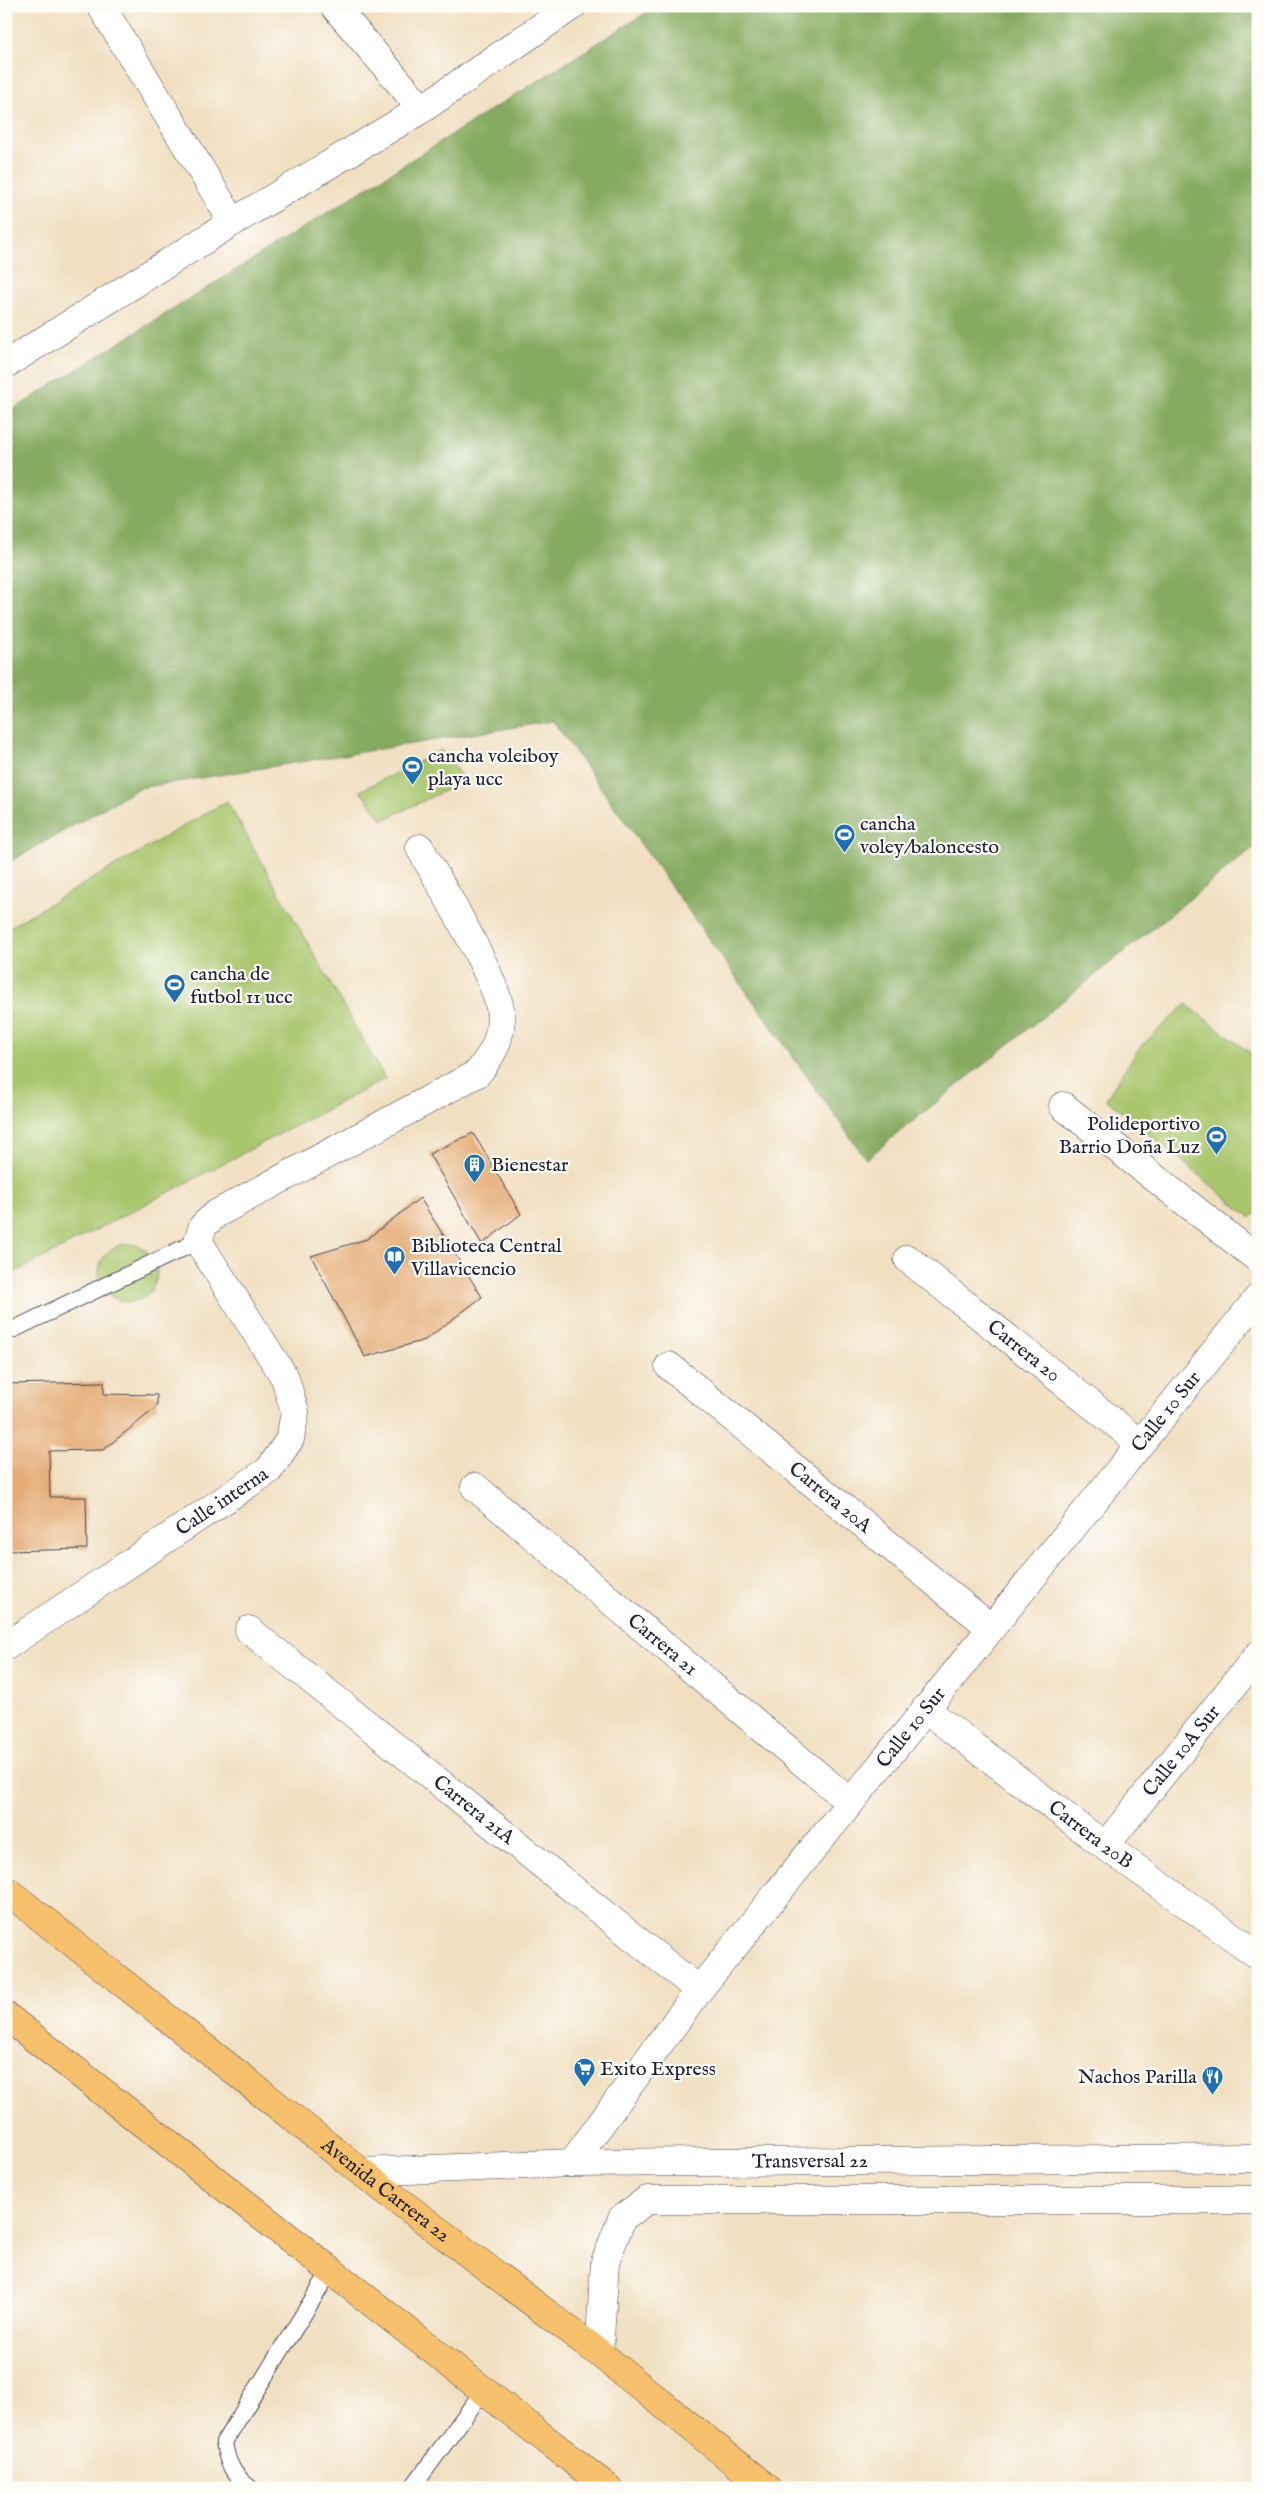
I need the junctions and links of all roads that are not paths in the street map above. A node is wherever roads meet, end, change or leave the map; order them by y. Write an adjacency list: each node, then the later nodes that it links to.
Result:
1 (101, 6): 5 (street)
2 (334, 6): 4 (street)
3 (572, 6): 4 (street)
4 (422, 109): 5 (street)
5 (233, 222): 6 (street)
6 (6, 364)
7 (420, 848): 9 (street)
8 (1063, 1106): 11 (street)
9 (198, 1241): 13 (lane); 19 (street, Calle interna)
10 (908, 1259): 15 (street, Carrera 20)
11 (1258, 1259)
12 (1258, 1298): 15 (street, Calle 10 Sur)
13 (6, 1333)
14 (669, 1366): 17 (street, Carrera 20A)
15 (1140, 1443): 17 (street, Calle 10 Sur)
16 (475, 1487): 22 (street, Carrera 21)
17 (991, 1628): 21 (street, Calle 10 Sur)
18 (248, 1630): 26 (street, Carrera 21A)
19 (6, 1646)
20 (1258, 1655): 23 (street, Calle 10A Sur)
21 (925, 1710): 22 (street, Calle 10 Sur); 23 (street, Carrera 20B)
22 (850, 1802): 26 (street, Calle 10 Sur)
23 (1104, 1846): 25 (street, Carrera 20B)
24 (6, 1890): 30 (highway, Avenida Carrera 22)
25 (1258, 1956)
26 (699, 1990): 29 (street, Calle 10 Sur)
27 (6, 2016): 32 (highway)
28 (1258, 2158): 29 (street, Transversal 22)
29 (572, 2163): 30 (street, Transversal 22)
30 (361, 2172): 33 (highway, Avenida Carrera 22)
31 (1258, 2200): 33 (street, Transversal 22)
32 (331, 2270): 34 (highway); 35 (lane)
33 (599, 2353): 38 (highway, Avenida Carrera 22)
34 (484, 2390): 36 (lane); 37 (highway)
35 (250, 2488)
36 (412, 2488)
37 (608, 2488)
38 (767, 2488)

